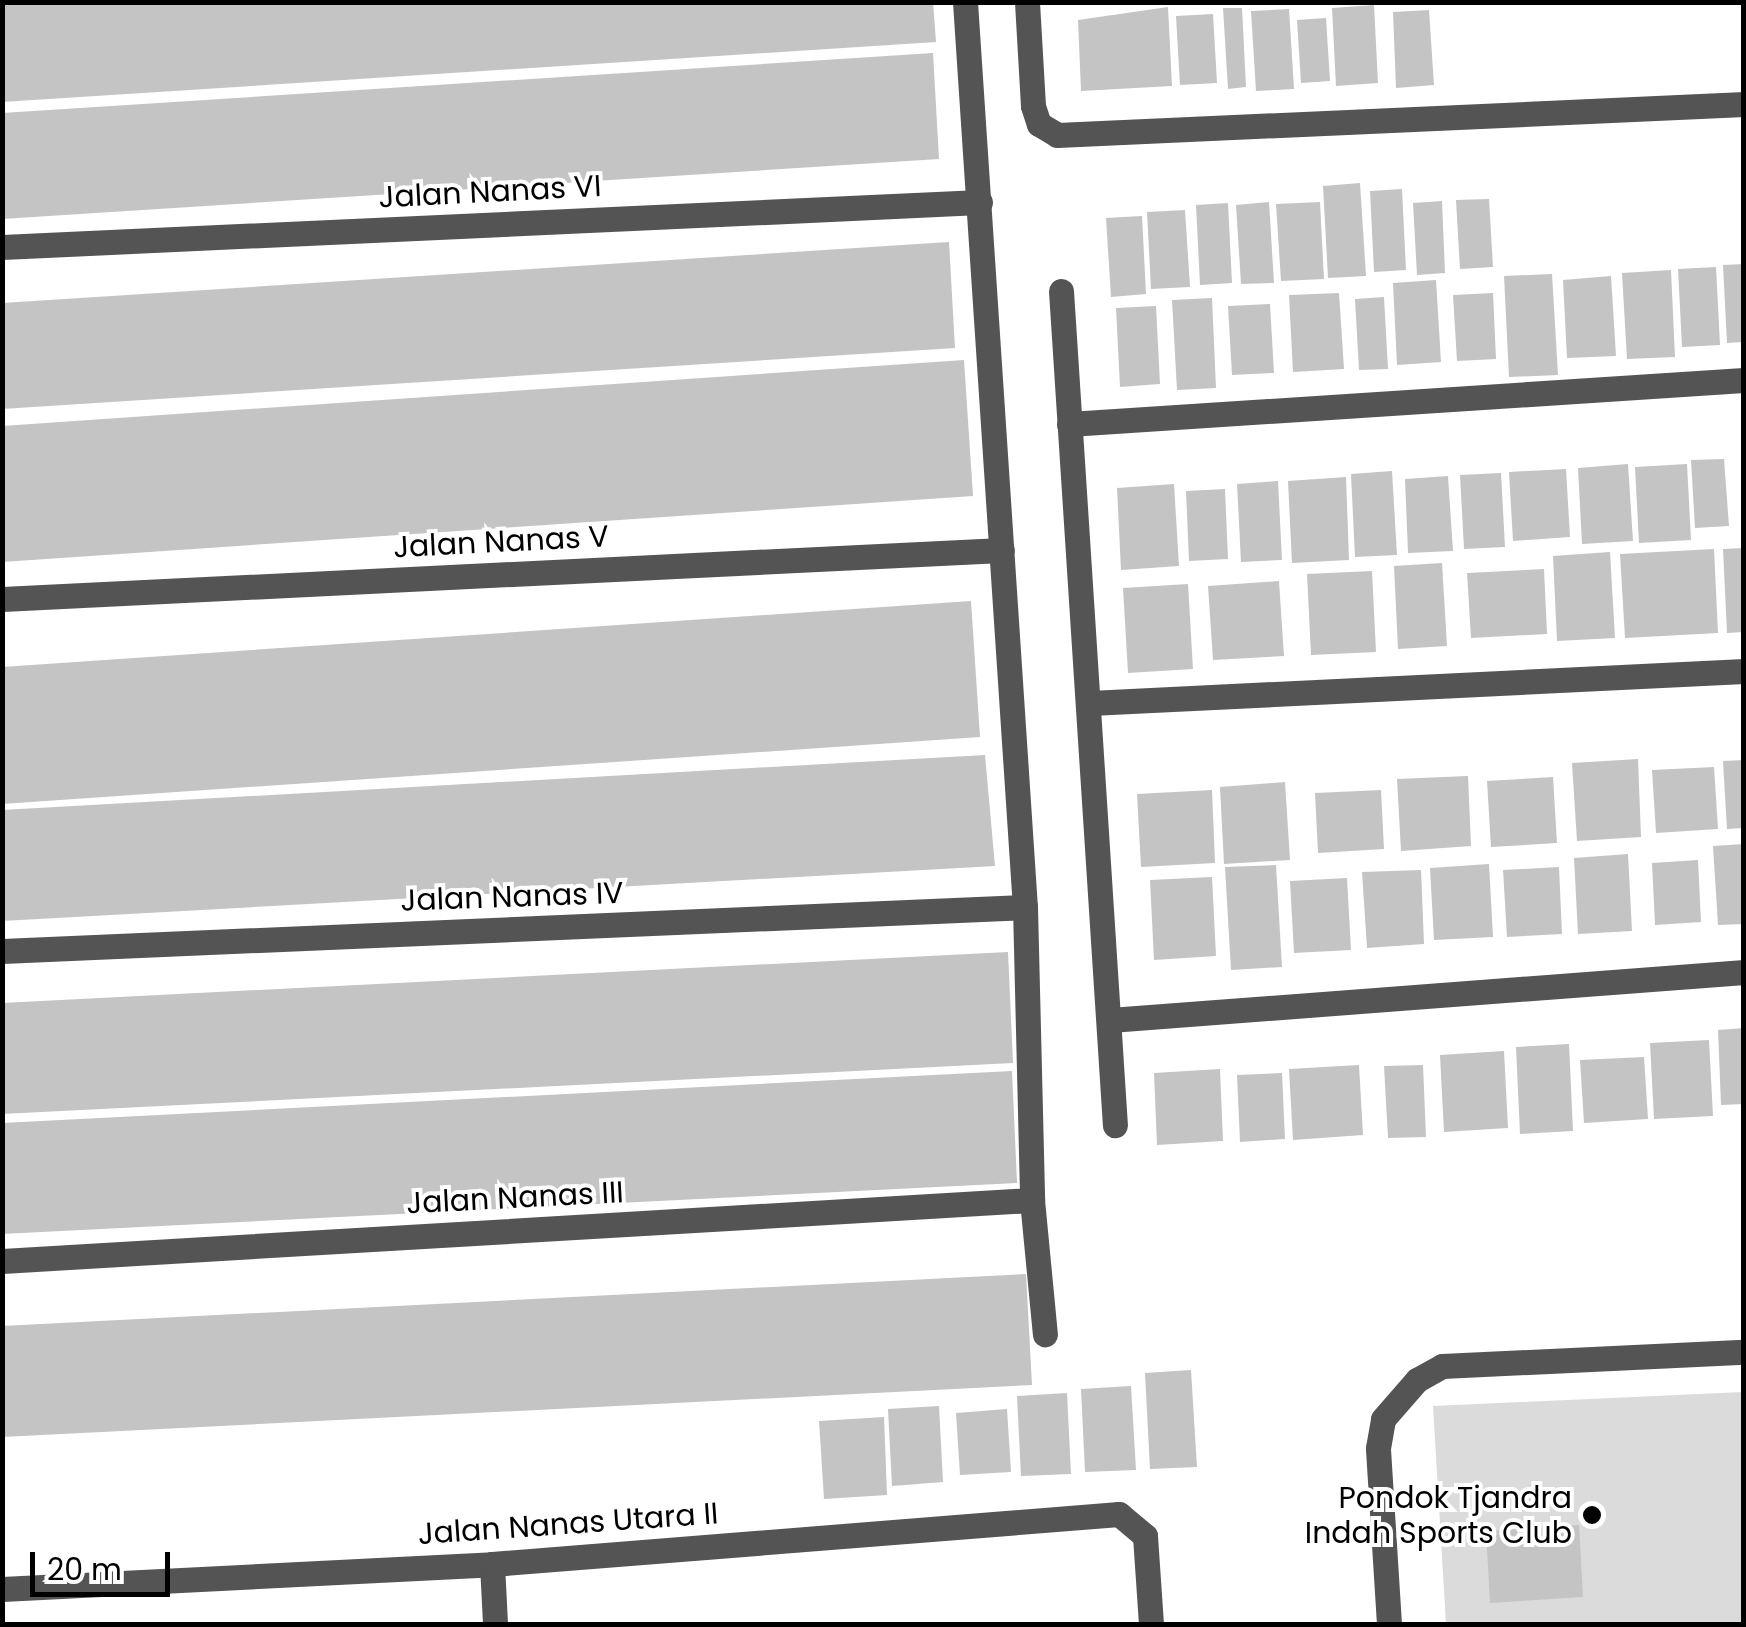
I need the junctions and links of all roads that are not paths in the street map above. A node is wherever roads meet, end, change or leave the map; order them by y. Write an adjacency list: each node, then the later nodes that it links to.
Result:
1 (965, 2): 4 (street)
2 (1028, 2): 3 (street)
3 (1744, 104)
4 (980, 202): 5 (street, Jalan Nanas VI); 9 (street)
5 (2, 247)
6 (1061, 291): 8 (street)
7 (1744, 380): 8 (street)
8 (1070, 424): 12 (street)
9 (1002, 550): 10 (street, Jalan Nanas V); 13 (street)
10 (2, 599)
11 (1744, 672): 12 (street)
12 (1090, 703): 16 (street)
13 (1024, 907): 14 (street, Jalan Nanas IV); 18 (street)
14 (2, 951)
15 (1744, 972): 16 (street)
16 (1110, 1020): 17 (street)
17 (1116, 1125)
18 (1032, 1200): 19 (street, Jalan Nanas III); 20 (street)
19 (2, 1261)
20 (1045, 1334)
21 (1744, 1352): 26 (street)
22 (492, 1564): 23 (street, Jalan Nanas Utara II); 24 (street); 25 (street, Jalan Nanas Utara II)
23 (2, 1589)
24 (495, 1624)
25 (1150, 1624)
26 (1389, 1624)

